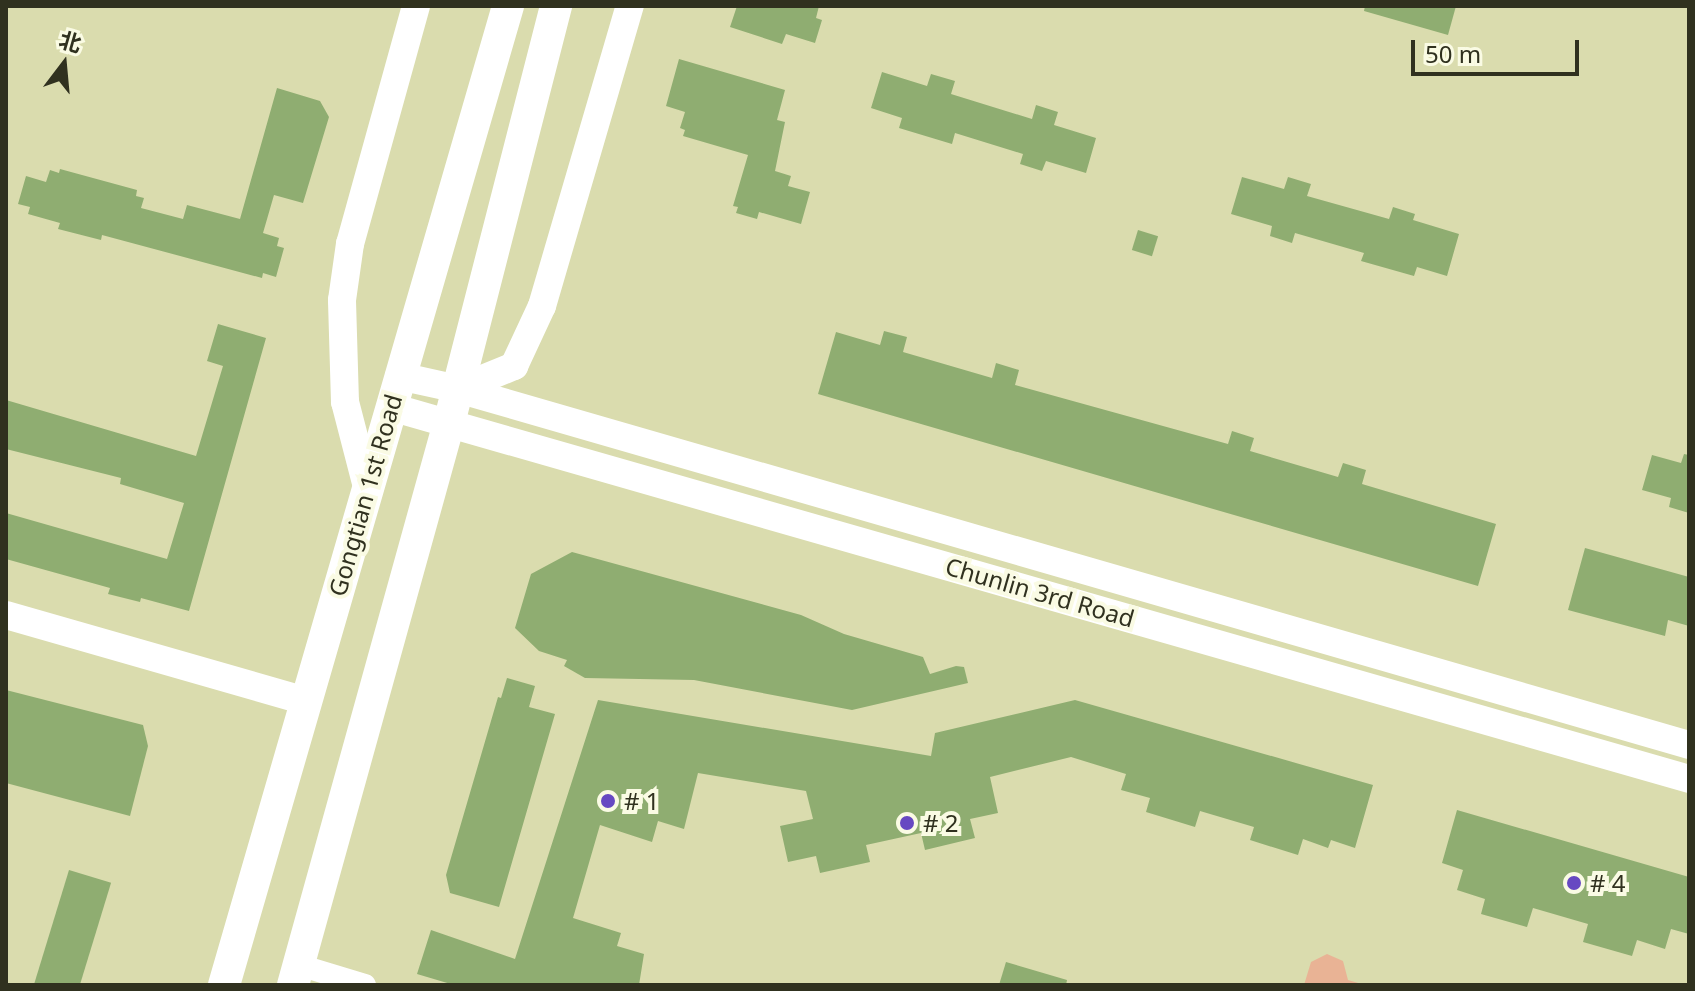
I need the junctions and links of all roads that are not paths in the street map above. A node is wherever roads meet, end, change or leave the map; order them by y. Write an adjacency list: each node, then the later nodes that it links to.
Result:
1 (416, 6): 8 (street)
2 (508, 6): 6 (main road, Gongtian 1st Road)
3 (556, 6): 5 (main road)
4 (630, 6): 5 (street)
5 (458, 389): 6 (street, Chunlin 3rd Road); 7 (main road); 11 (street, Chunlin 3rd Road)
6 (395, 392): 7 (street, Chunlin 3rd Road); 8 (main road, Gongtian 1st Road)
7 (449, 423): 12 (street, Chunlin 3rd Road); 13 (main road)
8 (367, 487): 10 (main road, Gongtian 1st Road)
9 (6, 615): 10 (street)
10 (305, 701): 14 (main road, Gongtian 1st Road)
11 (1689, 745)
12 (1689, 779)
13 (296, 975): 15 (street)
14 (224, 985)
15 (365, 985)

